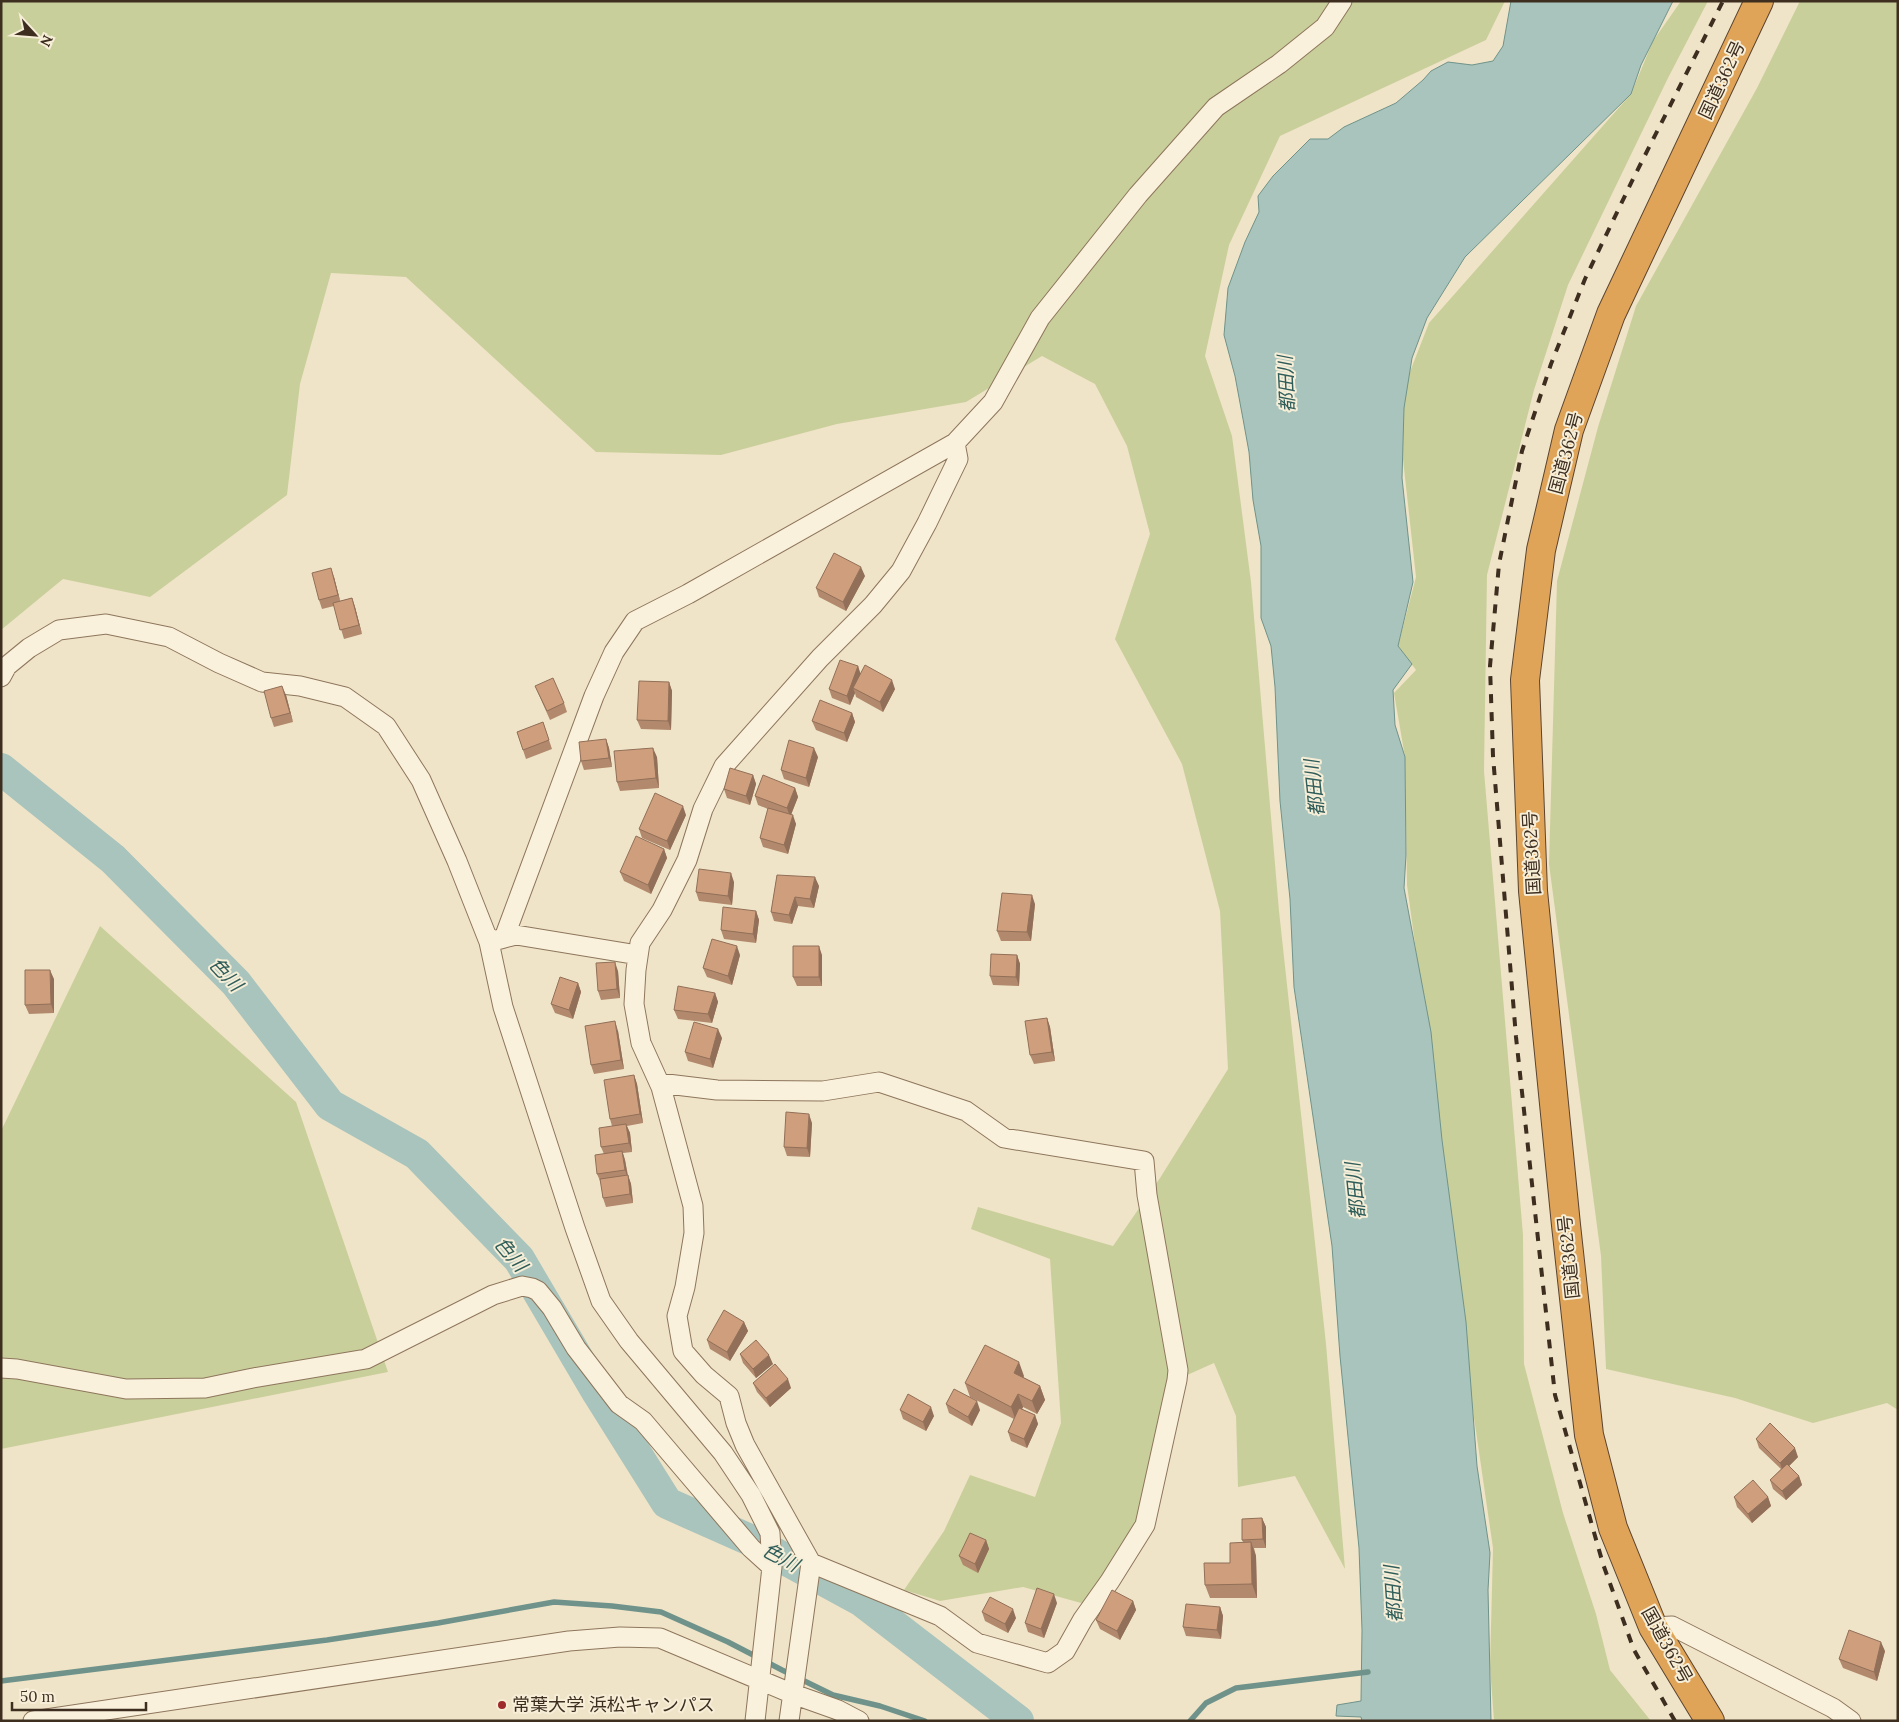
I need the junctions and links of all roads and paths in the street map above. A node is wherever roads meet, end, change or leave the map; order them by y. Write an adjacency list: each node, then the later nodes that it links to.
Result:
1 (1342, 1): 3 (street)
2 (1759, 1): 11 (highway, 国道362号)
3 (955, 444): 5 (street); 6 (street)
4 (1, 677): 5 (street)
5 (496, 940): 6 (street); 10 (street)
6 (638, 955): 7 (street)
7 (659, 1083): 9 (street); 9 (street)
8 (1, 1368): 10 (street)
9 (811, 1563): 13 (street)
10 (772, 1567): 12 (street)
11 (1653, 1627): 18 (highway, 国道362号); 19 (street)
12 (760, 1680): 13 (street); 14 (street); 15 (street)
13 (793, 1694): 16 (street); 17 (street)
14 (33, 1721)
15 (756, 1721)
16 (790, 1721)
17 (859, 1721)
18 (1710, 1721)
19 (1851, 1721)

